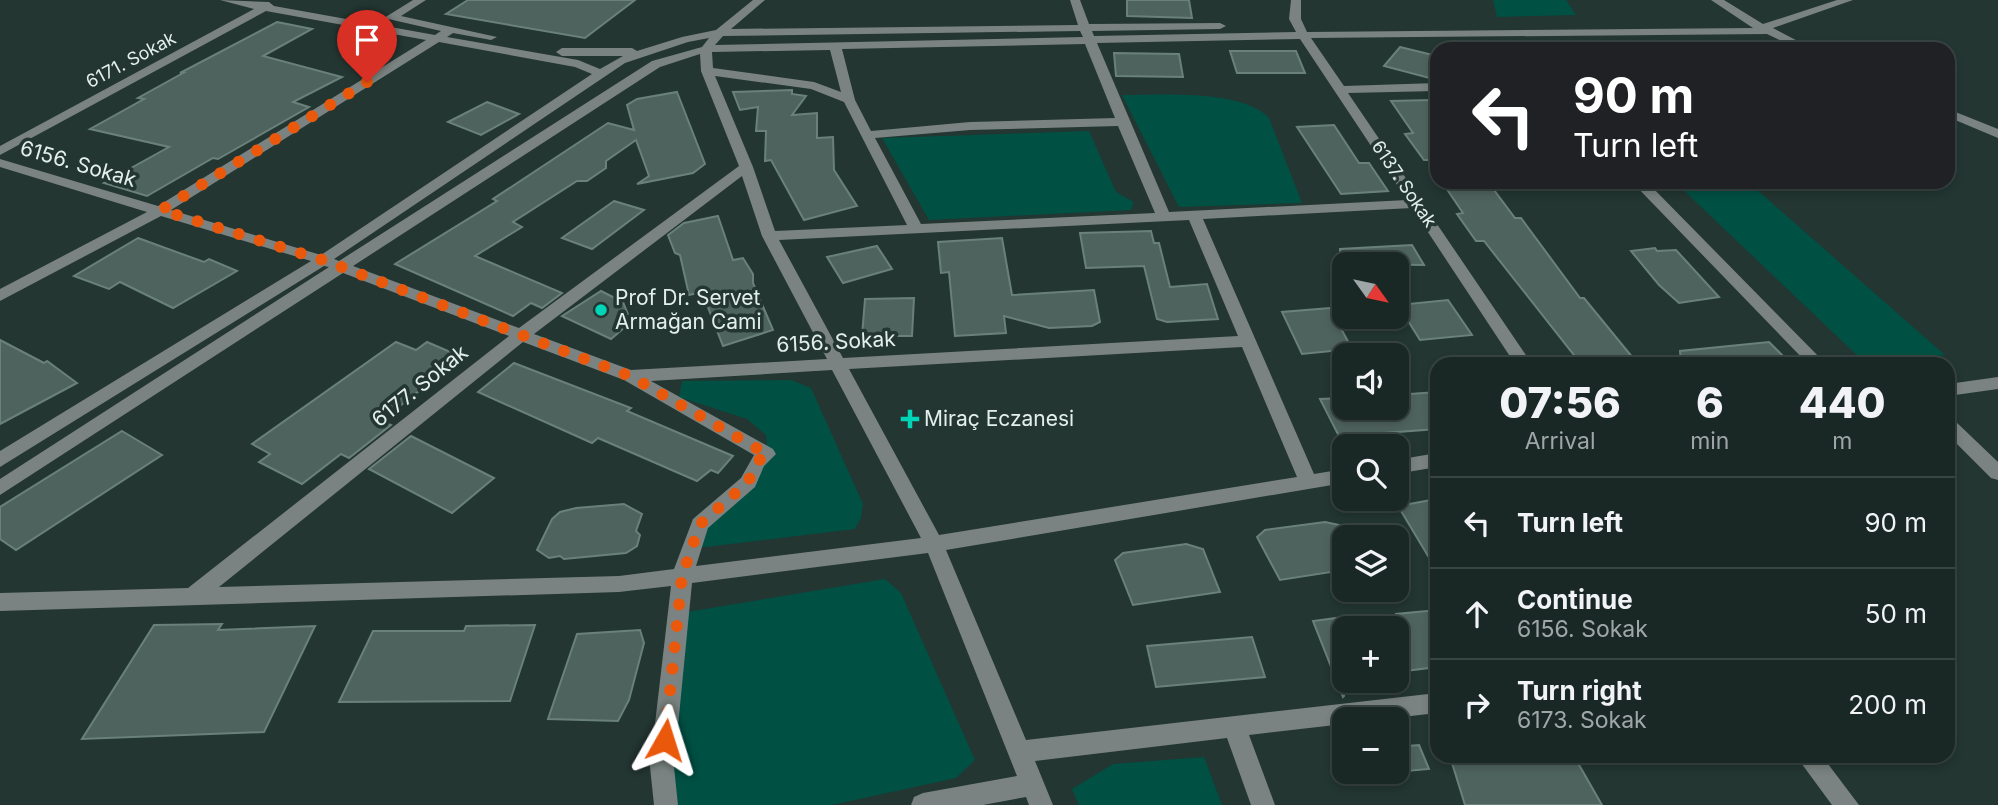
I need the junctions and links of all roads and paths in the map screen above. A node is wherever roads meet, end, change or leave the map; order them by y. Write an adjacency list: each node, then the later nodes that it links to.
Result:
1 (225, 0): 10 (street)
2 (278, 0): 10 (street, 6171. Sokak)
3 (290, 0): 11 (street)
4 (421, 0): 11 (street)
5 (760, 0): 17 (street)
6 (1075, 0): 12 (street)
7 (1296, 0): 16 (street, 6137. Sokak)
8 (1716, 0): 13 (street)
9 (1849, 0): 13 (street)
10 (265, 7): 18 (street); 34 (street, 6171. Sokak)
11 (390, 18): 14 (street)
12 (1081, 27): 16 (street); 17 (street); 19 (street)
13 (1761, 27): 15 (street); 15 (street); 21 (street)
14 (452, 29): 18 (street); 23 (street)
15 (1490, 29): 16 (street); 20 (street)
16 (1301, 30): 19 (street); 28 (street, 6137. Sokak)
17 (720, 33): 23 (street); 24 (street)
18 (436, 39): 26 (street); 39 (street)
19 (1091, 41): 22 (street); 31 (street)
20 (1502, 42)
21 (1792, 42)
22 (835, 47): 24 (street); 29 (street)
23 (653, 48): 26 (street)
24 (706, 49): 25 (street); 45 (street)
25 (707, 72): 29 (street); 36 (street)
26 (600, 73): 44 (street)
27 (1430, 86): 28 (street)
28 (1340, 90): 38 (street, 6137. Sokak)
29 (849, 100): 33 (street)
30 (1955, 116): 32 (street)
31 (1121, 122): 33 (street); 41 (street)
32 (1998, 134)
33 (866, 135): 42 (street)
34 (0, 150)
35 (0, 163): 39 (street, 6156. Sokak)
36 (746, 167): 43 (street); 47 (street, 6177. Sokak)
37 (1646, 189): 50 (street)
38 (1417, 204): 40 (street); 49 (street, 6137. Sokak)
39 (161, 210): 44 (street, 6156. Sokak); 46 (street)
40 (1194, 215): 41 (street); 48 (street)
41 (1164, 216): 42 (street)
42 (916, 229): 43 (street)
43 (769, 236): 51 (street)
44 (323, 260): 45 (street, 6156. Sokak); 56 (street)
45 (342, 268): 47 (street, 6156. Sokak); 62 (street)
46 (0, 296)
47 (521, 335): 52 (street, 6156. Sokak); 65 (street, 6177. Sokak)
48 (1248, 341): 51 (street, 6156. Sokak); 61 (street)
49 (1519, 357)
50 (1811, 357)
51 (837, 363): 52 (street, 6156. Sokak); 63 (street)
52 (630, 376): 64 (street)
53 (1998, 383): 54 (street)
54 (1955, 389)
55 (1955, 431): 59 (street)
56 (0, 460)
57 (1430, 461): 58 (street)
58 (1409, 465)
59 (1998, 473)
60 (1332, 477): 61 (street)
61 (1308, 481): 63 (street)
62 (0, 488)
63 (934, 544): 64 (street); 69 (street)
64 (682, 576): 65 (street); 72 (street)
65 (194, 596): 66 (street)
66 (0, 602)
67 (1430, 705): 68 (street)
68 (1234, 727): 69 (street); 74 (street)
69 (1019, 752): 71 (street)
70 (1814, 763): 75 (street)
71 (1037, 795): 73 (street)
72 (666, 805)
73 (923, 805)
74 (1263, 805)
75 (1847, 805)

